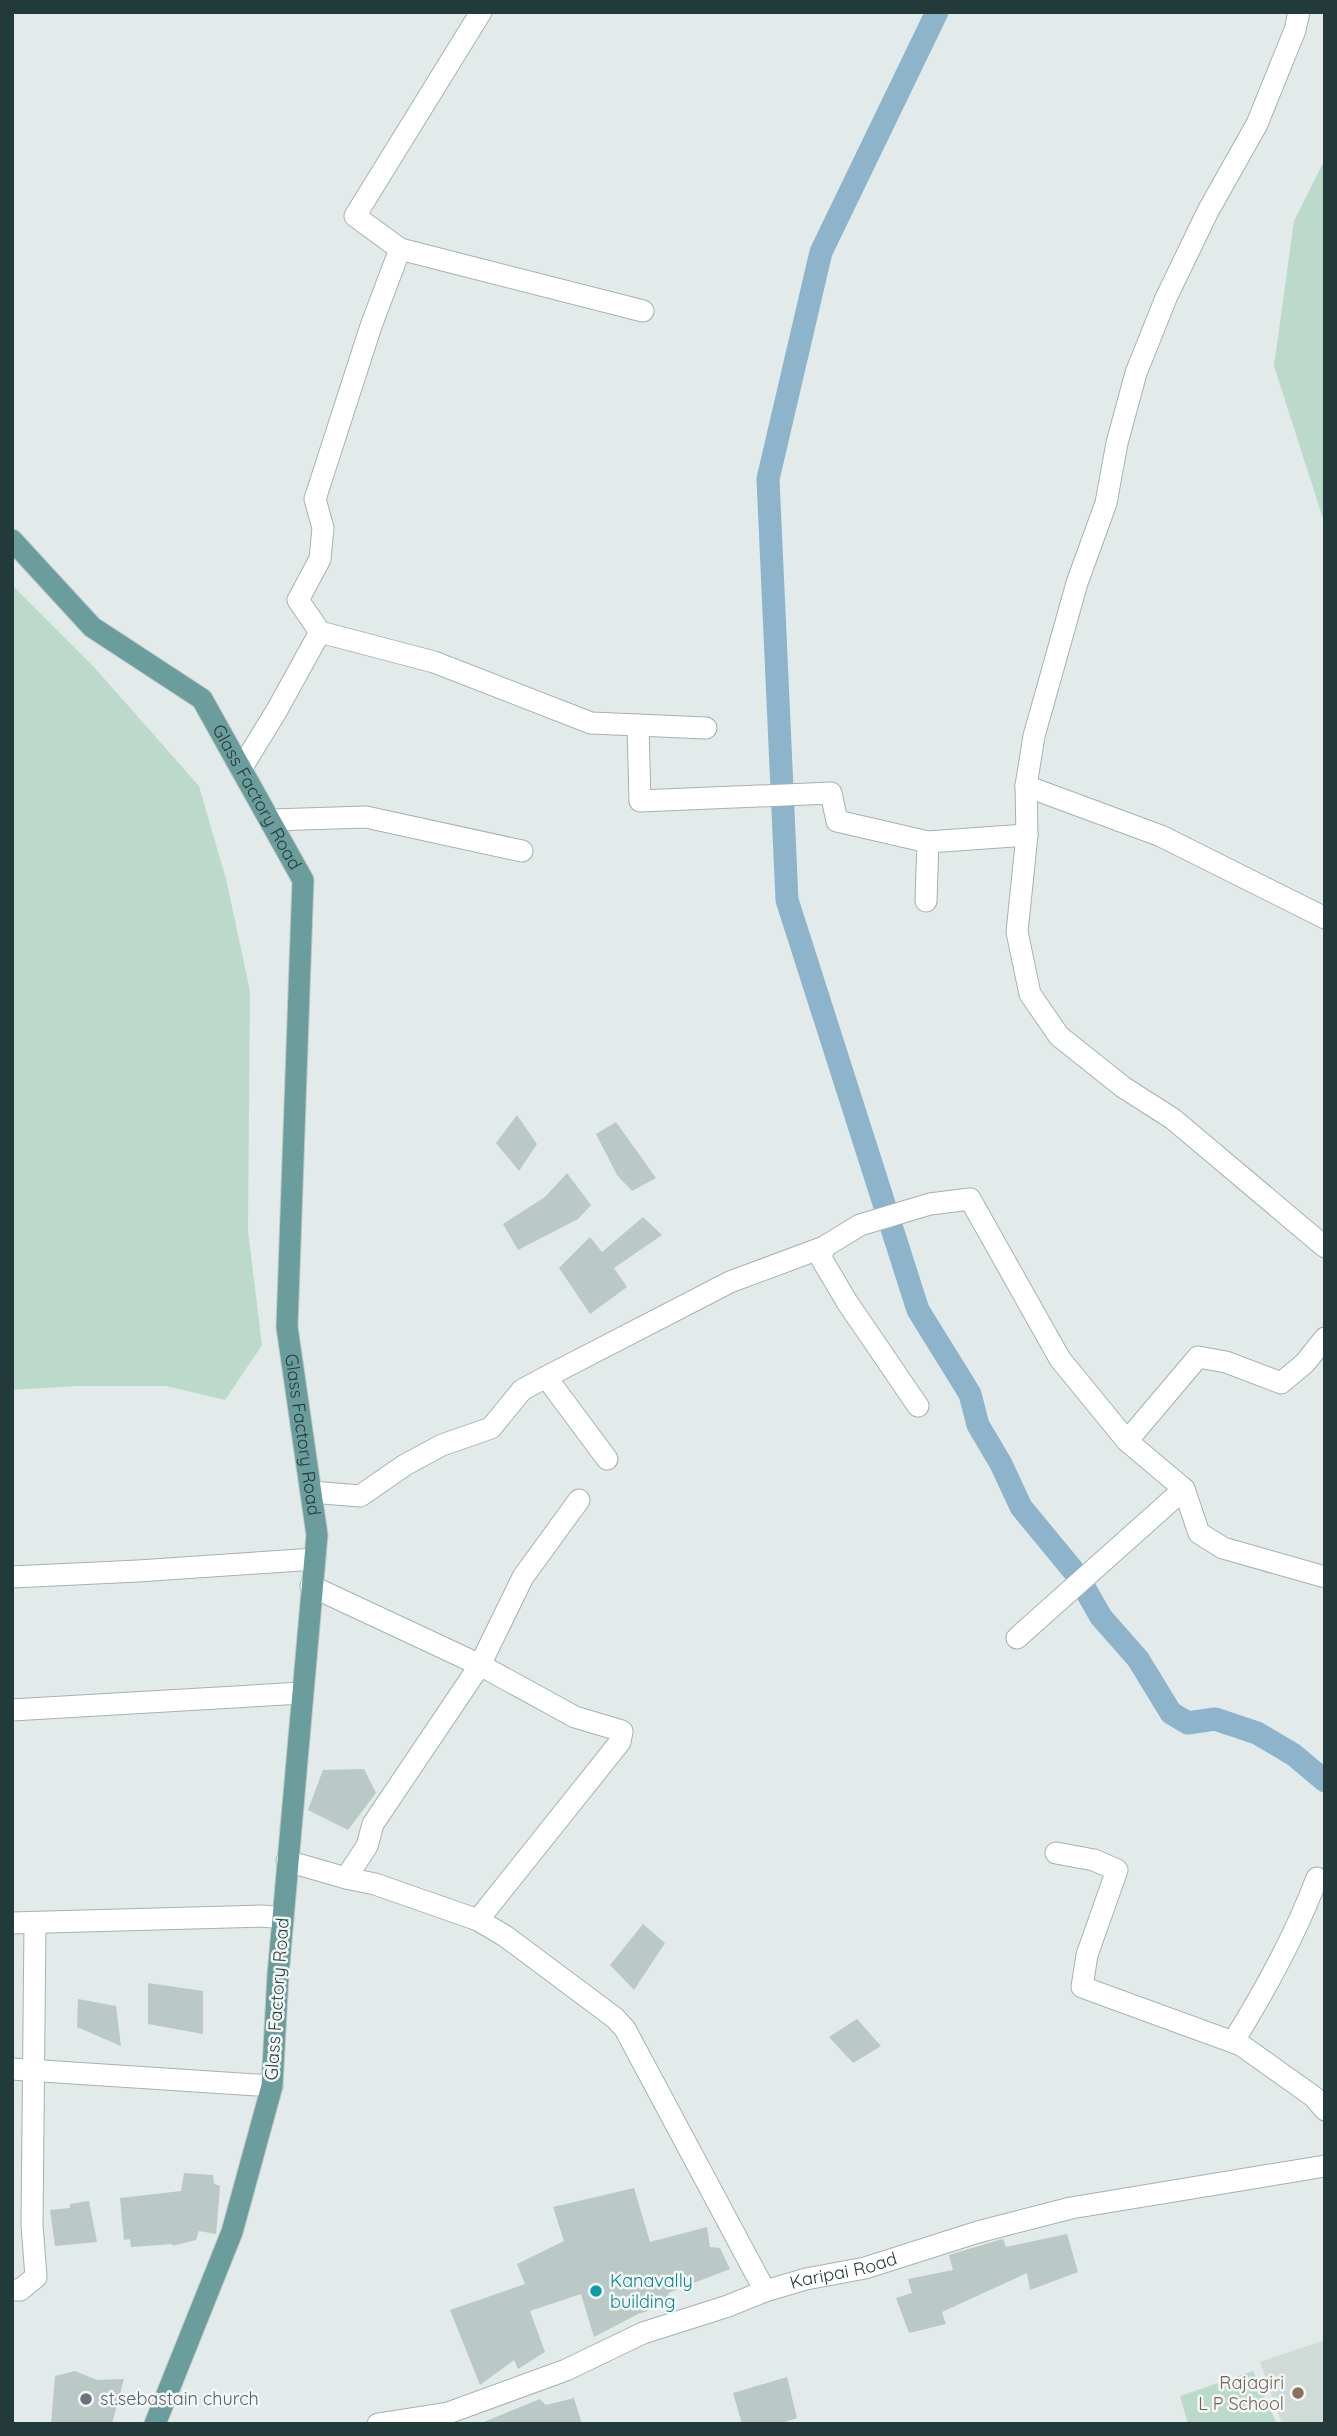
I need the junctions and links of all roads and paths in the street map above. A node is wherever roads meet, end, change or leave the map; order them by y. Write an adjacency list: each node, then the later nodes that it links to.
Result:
1 (481, 12): 3 (street)
2 (1299, 12): 10 (street)
3 (400, 248): 4 (street); 6 (street)
4 (643, 311)
5 (12, 540): 9 (main road, Glass Factory Road)
6 (320, 632): 7 (street); 9 (street)
7 (638, 725): 8 (street); 13 (street)
8 (706, 728)
9 (241, 769): 11 (main road, Glass Factory Road)
10 (1026, 786): 12 (street); 16 (street)
11 (271, 820): 14 (street); 25 (main road, Glass Factory Road)
12 (1027, 835): 13 (street); 18 (street)
13 (928, 842): 15 (street)
14 (522, 851)
15 (926, 901)
16 (1325, 918)
17 (824, 1247): 20 (street); 21 (street); 22 (street)
18 (1325, 1247)
19 (1325, 1338): 22 (street)
20 (546, 1377): 23 (street); 25 (street)
21 (918, 1406)
22 (1127, 1441): 24 (street)
23 (607, 1459)
24 (1184, 1489): 29 (street); 31 (street)
25 (311, 1492): 27 (main road, Glass Factory Road)
26 (579, 1500): 32 (street)
27 (315, 1559): 28 (street); 30 (main road, Glass Factory Road)
28 (12, 1577)
29 (1325, 1577)
30 (311, 1586): 32 (street); 33 (main road, Glass Factory Road)
31 (1017, 1638)
32 (480, 1665): 37 (street); 40 (street)
33 (302, 1693): 34 (street); 36 (main road, Glass Factory Road)
34 (12, 1710)
35 (1056, 1853): 43 (street)
36 (287, 1861): 37 (street); 39 (main road, Glass Factory Road)
37 (346, 1878): 40 (street)
38 (1317, 1878): 43 (street)
39 (283, 1918): 42 (street); 46 (main road, Glass Factory Road)
40 (478, 1920): 50 (street)
41 (12, 1923): 42 (street)
42 (35, 1923): 45 (street)
43 (1233, 2042): 47 (street)
44 (12, 2069): 45 (street)
45 (34, 2069): 46 (street); 49 (street)
46 (272, 2086): 52 (main road, Glass Factory Road)
47 (1325, 2110)
48 (1325, 2166): 50 (street, Karipai Road)
49 (12, 2290)
50 (765, 2291): 51 (street, Karipai Road)
51 (434, 2420): 53 (street, Karipai Road)
52 (155, 2424)
53 (377, 2424)

